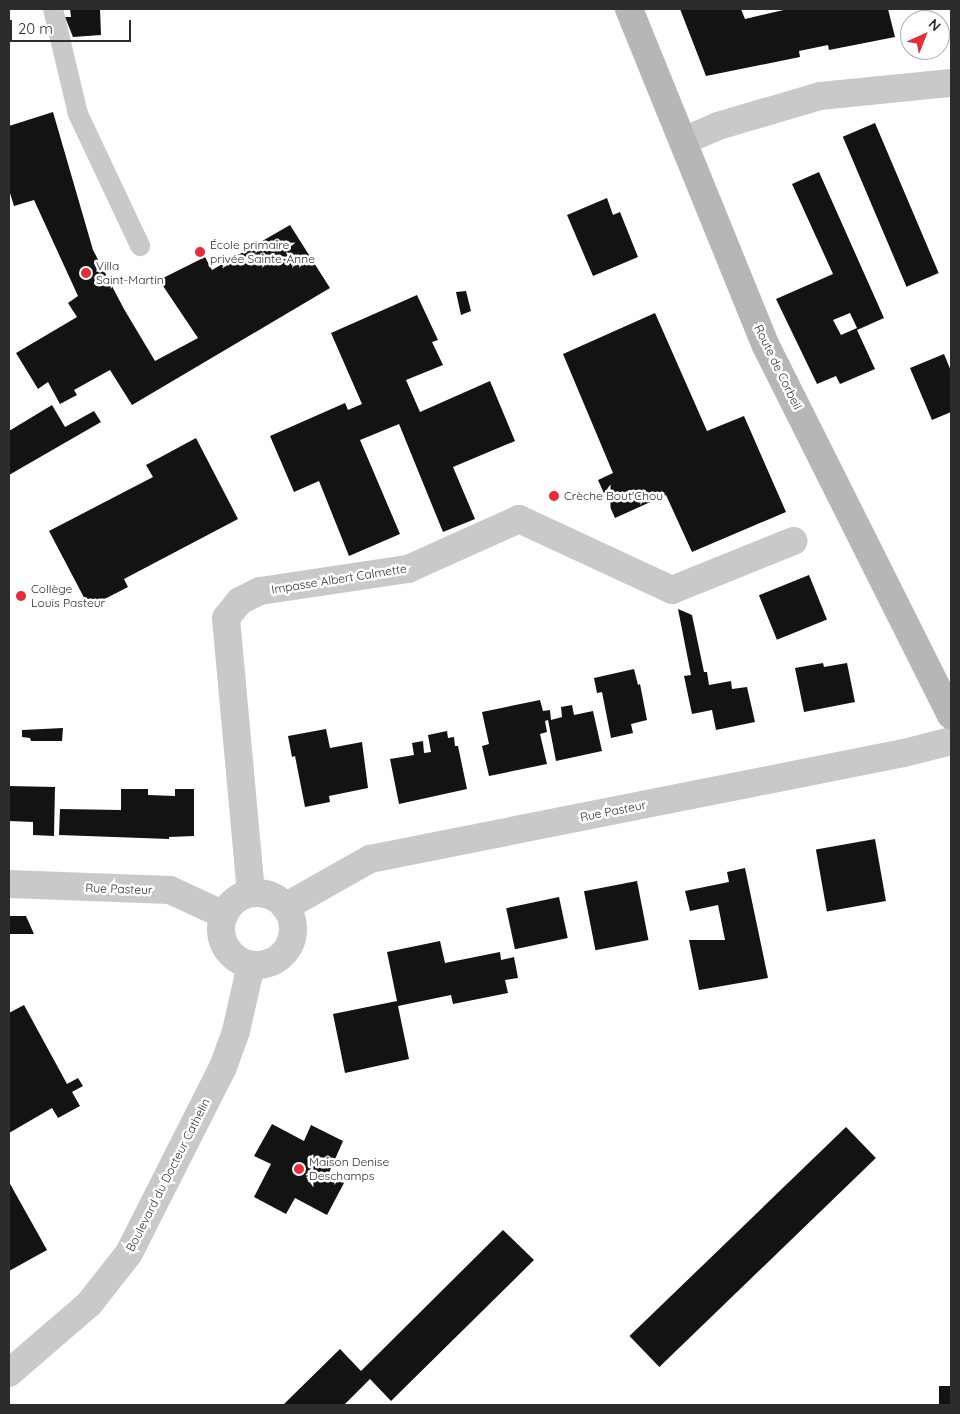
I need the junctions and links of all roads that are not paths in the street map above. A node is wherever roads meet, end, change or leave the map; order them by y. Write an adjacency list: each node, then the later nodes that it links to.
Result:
1 (53, 9): 5 (lane)
2 (629, 9): 4 (main road, Route de Corbeil)
3 (951, 83): 4 (street)
4 (683, 141): 7 (main road, Route de Corbeil)
5 (140, 246)
6 (793, 541): 10 (street, Impasse Albert Calmette)
7 (951, 715)
8 (951, 741): 11 (street, Rue Pasteur)
9 (9, 884): 12 (street, Rue Pasteur)
10 (251, 893): 11 (street); 12 (street)
11 (285, 907): 13 (street)
12 (224, 914): 13 (street)
13 (252, 965): 14 (street, Boulevard du Docteur Cathelin)
14 (9, 1373)

